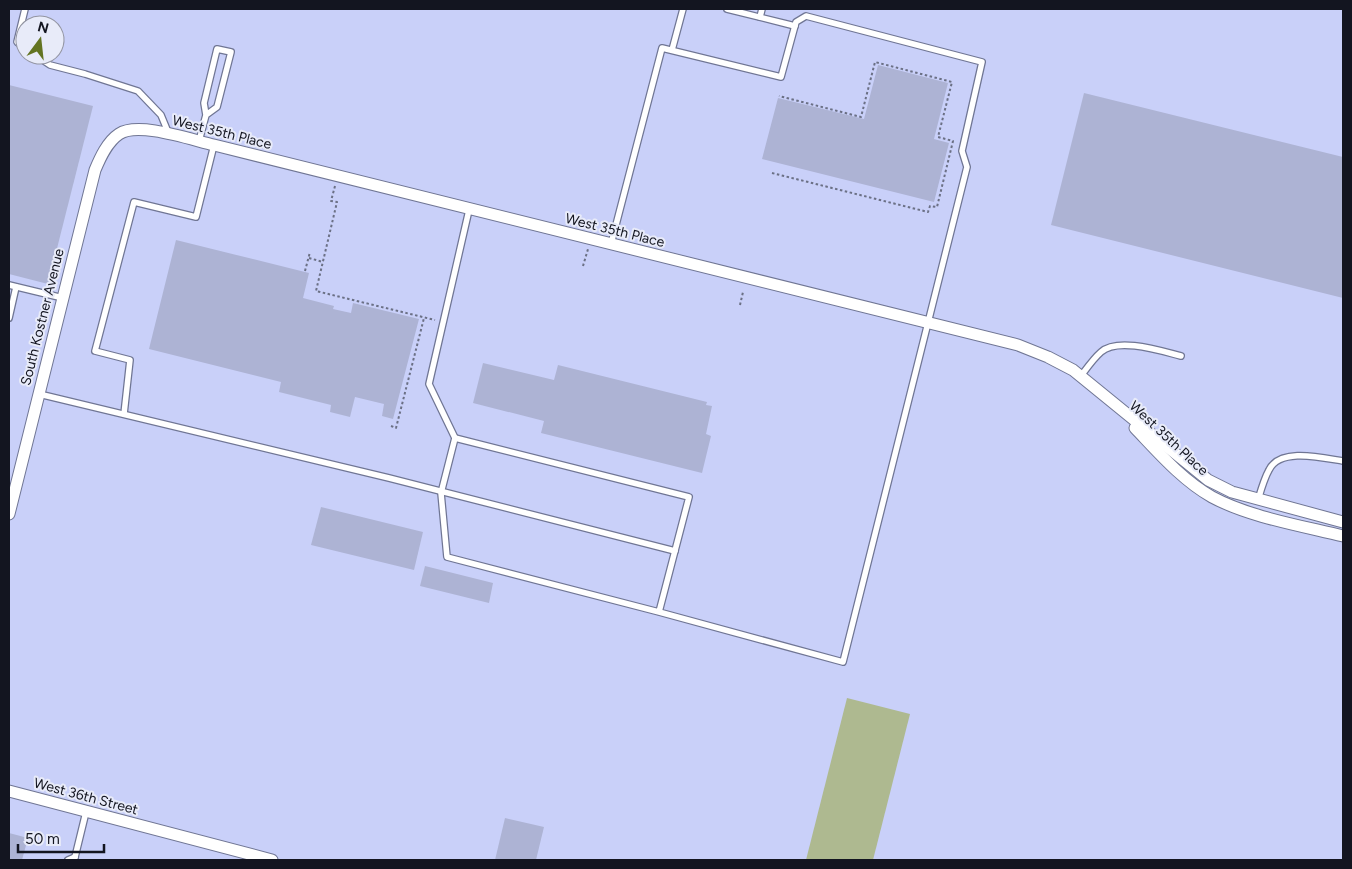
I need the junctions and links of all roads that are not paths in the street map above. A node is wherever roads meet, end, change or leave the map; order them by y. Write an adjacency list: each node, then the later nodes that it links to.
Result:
1 (682, 9): 6 (lane)
2 (727, 9): 4 (lane)
3 (762, 9): 4 (lane)
4 (760, 17): 5 (lane)
5 (795, 26): 6 (lane); 19 (lane)
6 (672, 50): 14 (lane)
7 (50, 65): 10 (lane)
8 (206, 115): 8 (lane); 11 (lane)
9 (118, 134): 10 (street, West 35th Place); 17 (street, South Kostner Avenue)
10 (169, 134): 11 (street, West 35th Place)
11 (199, 141): 12 (street, West 35th Place)
12 (214, 145): 13 (street, West 35th Place); 24 (lane)
13 (469, 210): 14 (street, West 35th Place); 25 (lane)
14 (611, 245): 19 (street, West 35th Place)
15 (9, 285): 16 (lane)
16 (16, 287): 17 (lane); 18 (lane)
17 (63, 298): 23 (street, South Kostner Avenue)
18 (9, 318)
19 (929, 323): 21 (street, West 35th Place); 33 (lane)
20 (1181, 356): 21 (lane)
21 (1081, 376): 22 (street, West 35th Place)
22 (1096, 387): 28 (street, West 35th Place); 31 (street, West 35th Place)
23 (39, 394): 24 (lane); 29 (street, South Kostner Avenue)
24 (124, 414): 27 (lane)
25 (455, 438): 27 (lane); 32 (lane)
26 (1343, 461): 28 (lane)
27 (441, 493): 32 (lane); 33 (lane)
28 (1258, 500): 30 (street, West 35th Place)
29 (9, 514)
30 (1343, 522)
31 (1343, 536)
32 (675, 552): 33 (lane)
33 (659, 612)
34 (9, 791): 35 (street, West 36th Street)
35 (86, 812): 36 (lane); 38 (street, West 36th Street)
36 (77, 859): 37 (lane)
37 (68, 860)
38 (272, 860)

